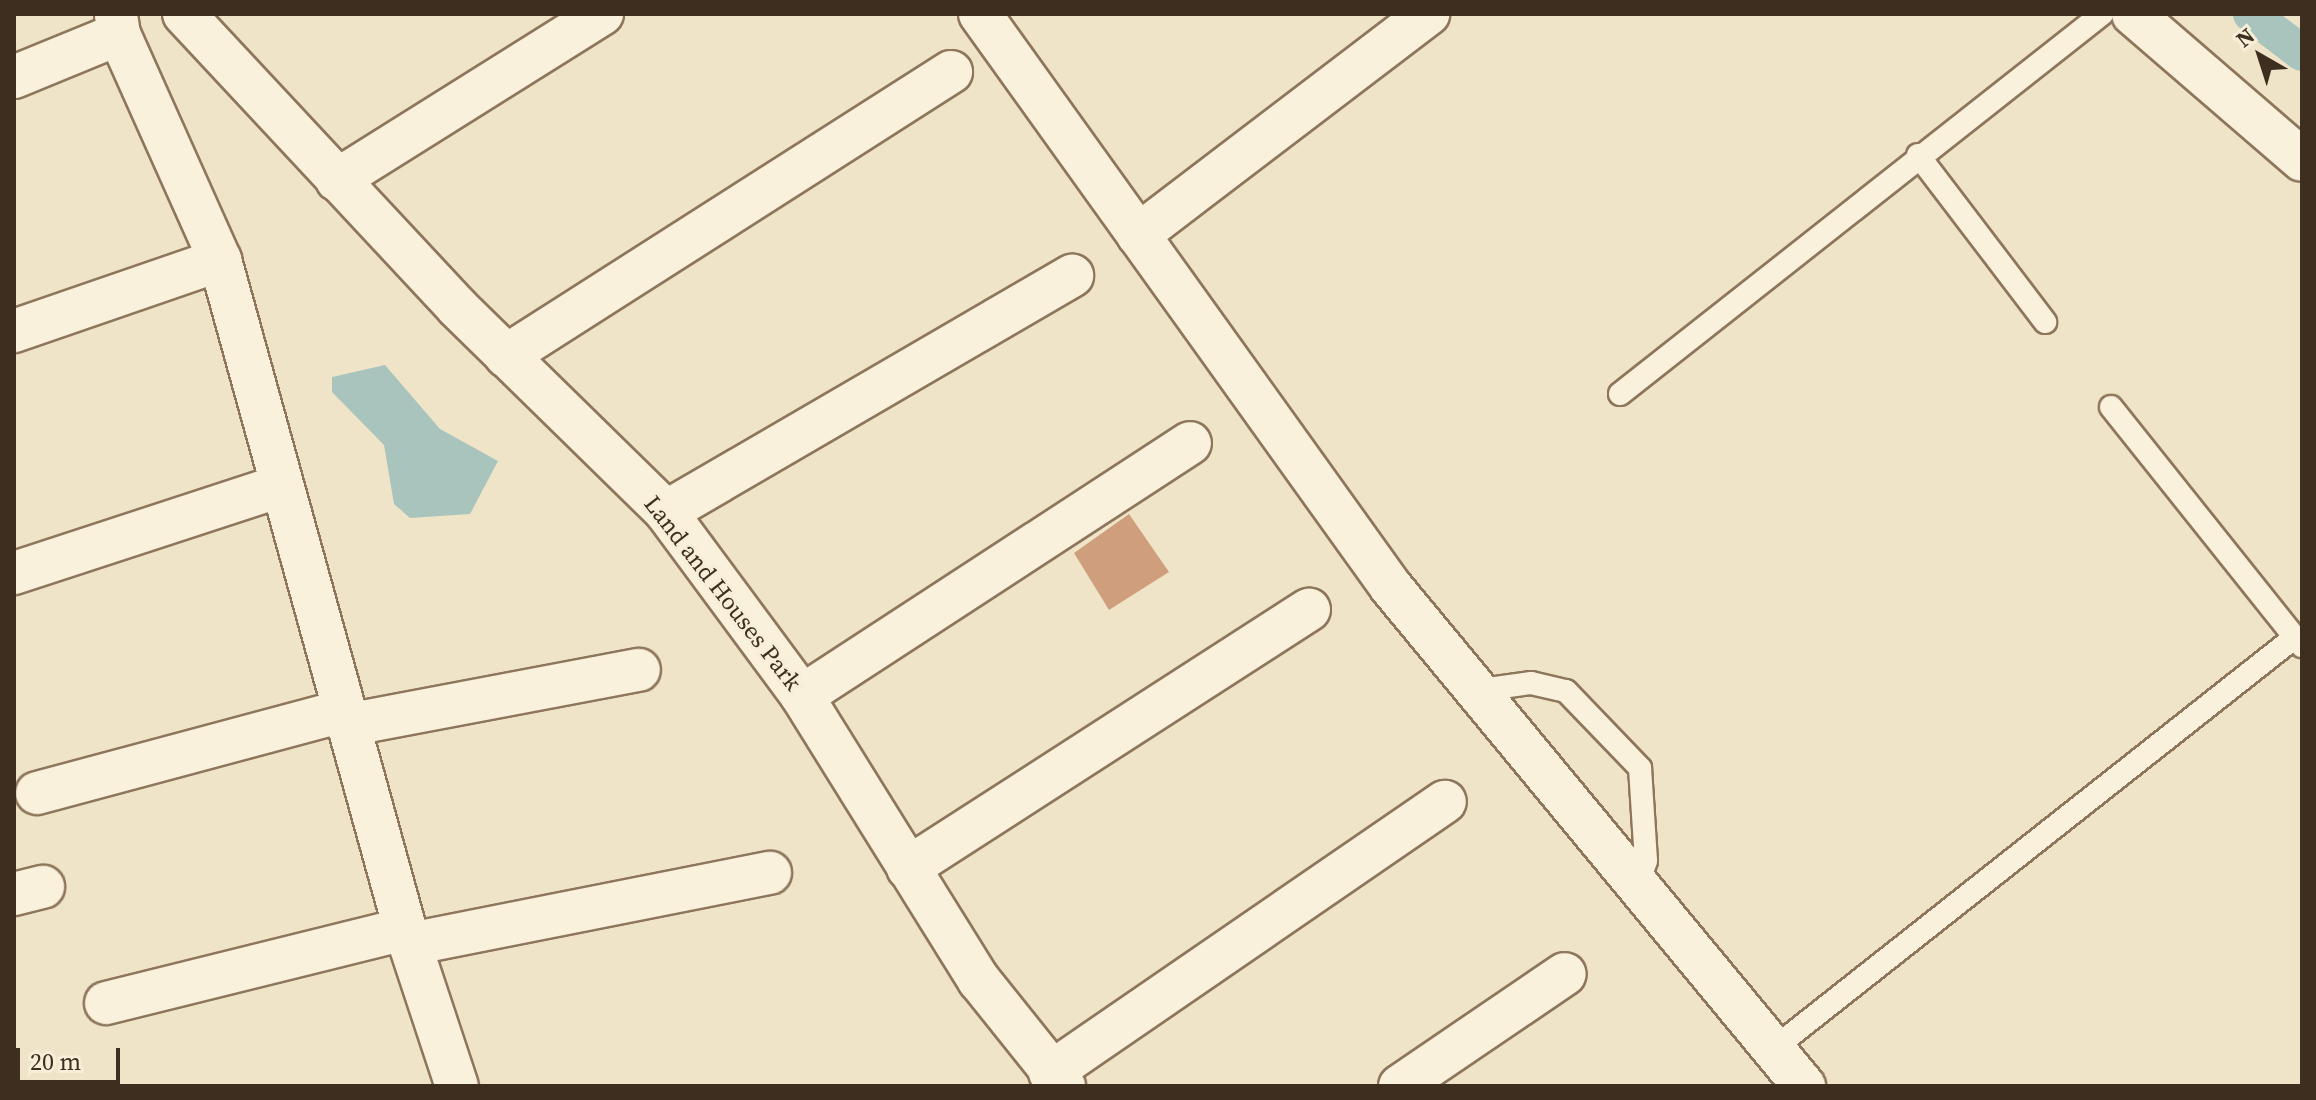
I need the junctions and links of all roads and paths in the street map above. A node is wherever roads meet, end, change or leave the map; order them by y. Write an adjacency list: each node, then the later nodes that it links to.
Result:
1 (184, 14): 12 (street, Land and Houses Park)
2 (602, 14): 12 (street)
3 (980, 14): 13 (street)
4 (1428, 14): 13 (street)
5 (2102, 14): 10 (lane)
6 (2133, 14): 11 (street)
7 (118, 24): 9 (street); 14 (street)
8 (951, 72): 18 (street)
9 (14, 77)
10 (1918, 155): 16 (lane); 19 (lane)
11 (2302, 160)
12 (337, 180): 18 (street, Land and Houses Park)
13 (1138, 235): 28 (street)
14 (220, 260): 17 (street); 22 (street)
15 (1072, 276): 23 (street)
16 (2045, 322)
17 (14, 331)
18 (506, 356): 23 (street, Land and Houses Park)
19 (1620, 394)
20 (2111, 407): 26 (lane)
21 (1190, 443): 29 (street)
22 (280, 486): 24 (street); 30 (street)
23 (666, 512): 29 (street, Land and Houses Park)
24 (14, 573)
25 (1309, 610): 33 (street)
26 (2299, 642): 39 (lane)
27 (639, 670): 30 (street)
28 (1473, 691): 35 (street); 35 (lane)
29 (802, 696): 33 (street, Land and Houses Park)
30 (345, 718): 31 (street); 36 (street)
31 (37, 793)
32 (1445, 802): 40 (street)
33 (908, 868): 40 (street, Land and Houses Park)
34 (770, 873): 36 (street)
35 (1636, 888): 39 (street)
36 (408, 936): 38 (street); 41 (street)
37 (1565, 974): 42 (street)
38 (106, 1003)
39 (1773, 1049): 43 (street)
40 (1057, 1080)
41 (457, 1086)
42 (1400, 1086)
43 (1804, 1086)

